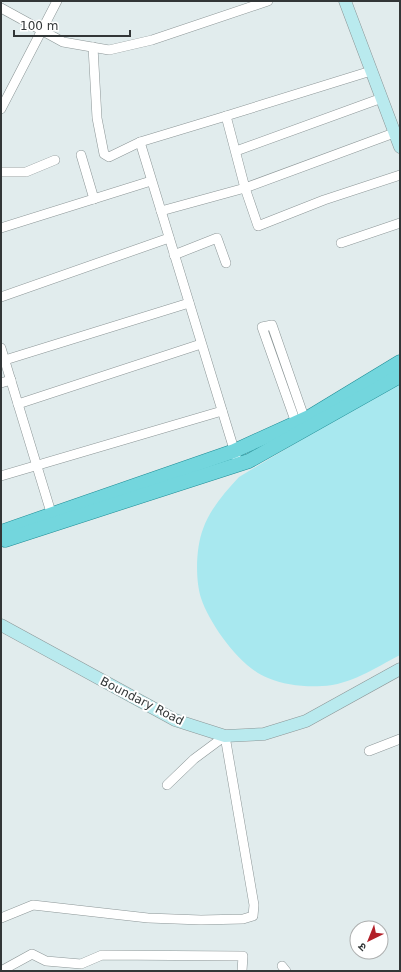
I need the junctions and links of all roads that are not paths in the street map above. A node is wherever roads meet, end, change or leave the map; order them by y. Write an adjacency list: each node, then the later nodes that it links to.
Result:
1 (57, 1): 5 (street)
2 (268, 1): 6 (street)
3 (345, 1): 7 (street)
4 (1, 8): 5 (street)
5 (42, 30): 6 (street); 9 (street)
6 (93, 47): 12 (street)
7 (371, 71): 8 (street); 10 (street)
8 (382, 98): 11 (street); 14 (street)
9 (1, 109)
10 (226, 116): 12 (street); 14 (street)
11 (394, 133): 13 (street); 20 (street)
12 (140, 142): 19 (street)
13 (400, 147)
14 (236, 151): 20 (street)
15 (81, 155): 21 (street)
16 (55, 160): 17 (street)
17 (1, 172)
18 (400, 175): 20 (street)
19 (151, 180): 21 (street); 22 (street)
20 (245, 188): 22 (street)
21 (94, 199): 24 (street)
22 (161, 211): 25 (street)
23 (400, 223): 26 (street)
24 (1, 228)
25 (169, 238): 27 (street); 29 (street)
26 (341, 243)
27 (174, 255): 28 (street); 30 (street)
28 (226, 262)
29 (1, 297)
30 (189, 303): 31 (street); 33 (street)
31 (201, 344): 38 (street); 39 (street)
32 (1, 348): 33 (street)
33 (5, 360): 36 (street)
34 (400, 362): 40 (main road)
35 (400, 376): 40 (main road)
36 (11, 380): 37 (street); 38 (street)
37 (1, 383)
38 (18, 404): 42 (street)
39 (222, 411): 41 (street); 42 (street)
40 (303, 423): 40 (street); 41 (main road)
41 (237, 457): 44 (main road)
42 (37, 465): 43 (street); 44 (street)
43 (1, 476)
44 (53, 519): 45 (main road); 46 (main road)
45 (1, 532)
46 (1, 542)
47 (1, 625): 49 (street, Boundary Road)
48 (400, 669): 49 (street, Boundary Road)
49 (225, 736): 52 (street); 53 (street)
50 (400, 739): 51 (street)
51 (369, 751)
52 (167, 785)
53 (1, 918)
54 (1, 971): 55 (street)
55 (242, 971)

